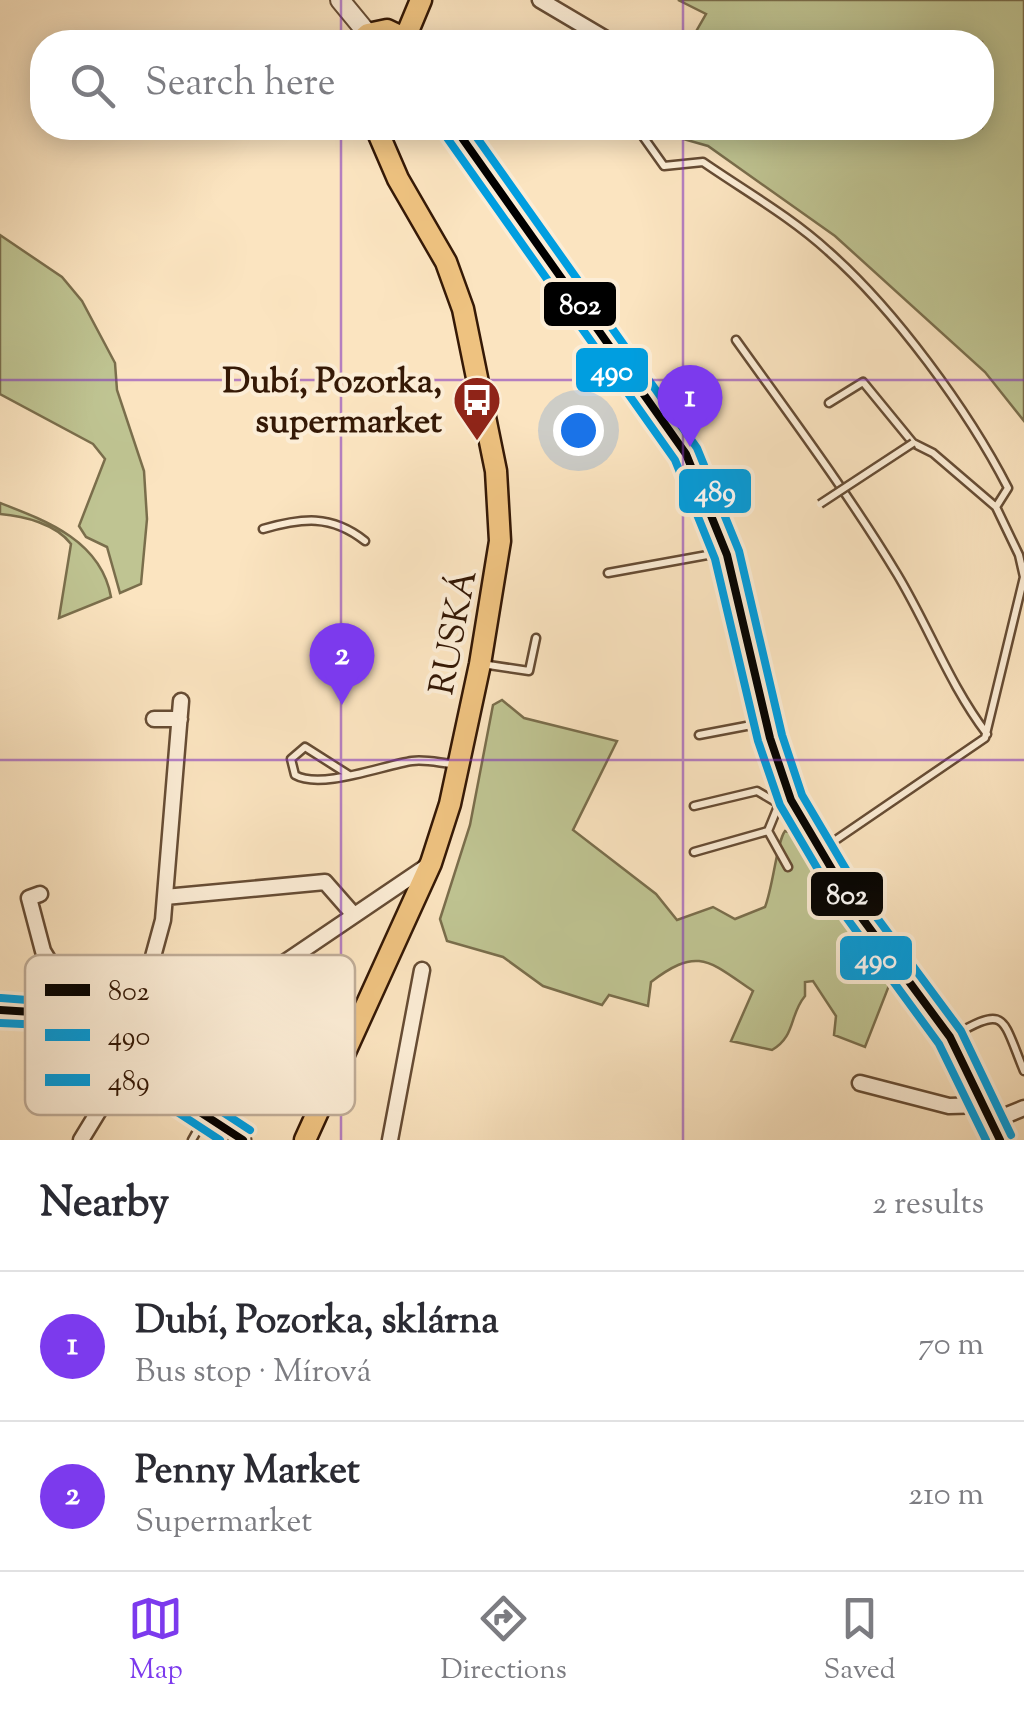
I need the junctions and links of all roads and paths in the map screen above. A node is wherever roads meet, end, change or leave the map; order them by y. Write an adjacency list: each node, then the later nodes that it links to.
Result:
1 (340, 0): 4 (street)
2 (421, 0): 5 (main road)
3 (540, 0): 6 (street)
4 (358, 30)
5 (412, 30)
6 (591, 30)
7 (381, 140): 20 (main road, RUSKÁ)
8 (468, 140): 17 (street)
9 (646, 140): 14 (lane)
10 (736, 340): 25 (lane)
11 (829, 403): 12 (lane)
12 (914, 442): 13 (lane, bridge); 14 (lane)
13 (820, 504)
14 (996, 507): 25 (lane)
15 (262, 529): 16 (lane)
16 (364, 541)
17 (726, 552): 18 (lane); 24 (street)
18 (608, 573)
19 (536, 638): 20 (lane)
20 (480, 664): 27 (main road, RUSKÁ)
21 (182, 701): 23 (street)
22 (154, 719): 23 (street)
23 (180, 719): 37 (street)
24 (766, 722): 26 (lane); 29 (street)
25 (988, 734): 32 (lane)
26 (700, 735)
27 (459, 764): 28 (lane); 34 (main road, RUSKÁ)
28 (348, 775): 28 (lane)
29 (784, 802): 30 (lane); 31 (lane); 32 (street)
30 (694, 806)
31 (768, 831): 33 (lane); 35 (lane)
32 (819, 851): 46 (street)
33 (694, 852)
34 (431, 863): 38 (street); 45 (main road, RUSKÁ)
35 (788, 867)
36 (40, 894): 39 (street)
37 (165, 896): 38 (street); 40 (street)
38 (354, 915): 41 (street)
39 (45, 955)
40 (152, 955)
41 (295, 955)
42 (422, 970): 59 (street)
43 (0, 1010): 44 (street)
44 (25, 1012)
45 (355, 1031)
46 (950, 1038): 47 (lane); 50 (street)
47 (1024, 1071)
48 (860, 1082): 50 (street)
49 (1024, 1108): 50 (street)
50 (989, 1113): 60 (street)
51 (96, 1115): 55 (street)
52 (202, 1115): 54 (street)
53 (317, 1115): 58 (main road, RUSKÁ)
54 (205, 1117): 56 (lane); 57 (street)
55 (81, 1140)
56 (192, 1140)
57 (244, 1140)
58 (306, 1140)
59 (390, 1140)
60 (1000, 1140)

